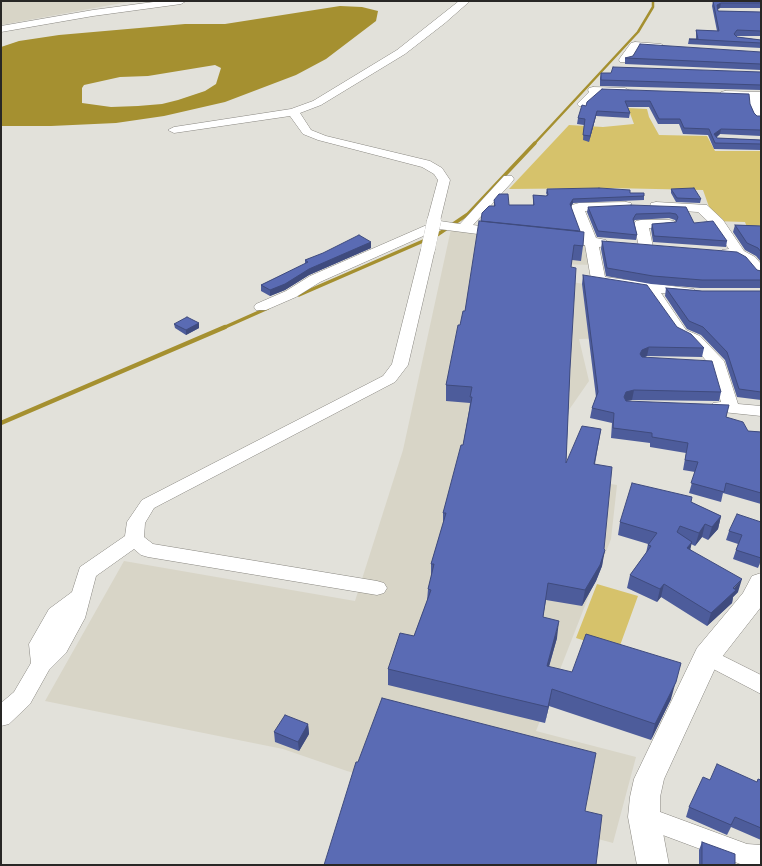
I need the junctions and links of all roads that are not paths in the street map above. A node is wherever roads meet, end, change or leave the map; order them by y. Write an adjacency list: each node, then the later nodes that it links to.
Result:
1 (181, 1): 3 (street)
2 (465, 1): 12 (street)
3 (169, 2): 4 (street)
4 (149, 3): 5 (street)
5 (1, 29)
6 (669, 47): 7 (street)
7 (624, 66)
8 (635, 91): 11 (street)
9 (716, 94): 10 (street)
10 (757, 95): 13 (street)
11 (583, 104)
12 (293, 112): 14 (street); 16 (street)
13 (760, 118)
14 (174, 130)
15 (508, 179): 18 (street)
16 (439, 223): 18 (street); 31 (street); 37 (street, bridge)
17 (669, 224): 24 (street)
18 (460, 228): 19 (street)
19 (511, 234)
20 (551, 238): 21 (street)
21 (591, 242): 22 (street); 27 (street); 29 (street)
22 (612, 244)
23 (632, 246): 24 (street)
24 (646, 247): 25 (street)
25 (662, 248)
26 (716, 253): 27 (street)
27 (739, 254): 28 (street)
28 (761, 273)
29 (651, 289): 30 (street); 33 (street)
30 (700, 293)
31 (261, 307)
32 (700, 364): 33 (street)
33 (718, 364): 35 (street)
34 (702, 407): 35 (street)
35 (731, 408): 36 (street)
36 (761, 411)
37 (134, 539): 38 (street); 42 (street)
38 (377, 588)
39 (758, 595): 40 (main road)
40 (707, 656): 41 (street); 43 (main road)
41 (761, 685)
42 (1, 717)
43 (644, 817): 44 (street); 45 (main road)
44 (761, 856)
45 (653, 865)

